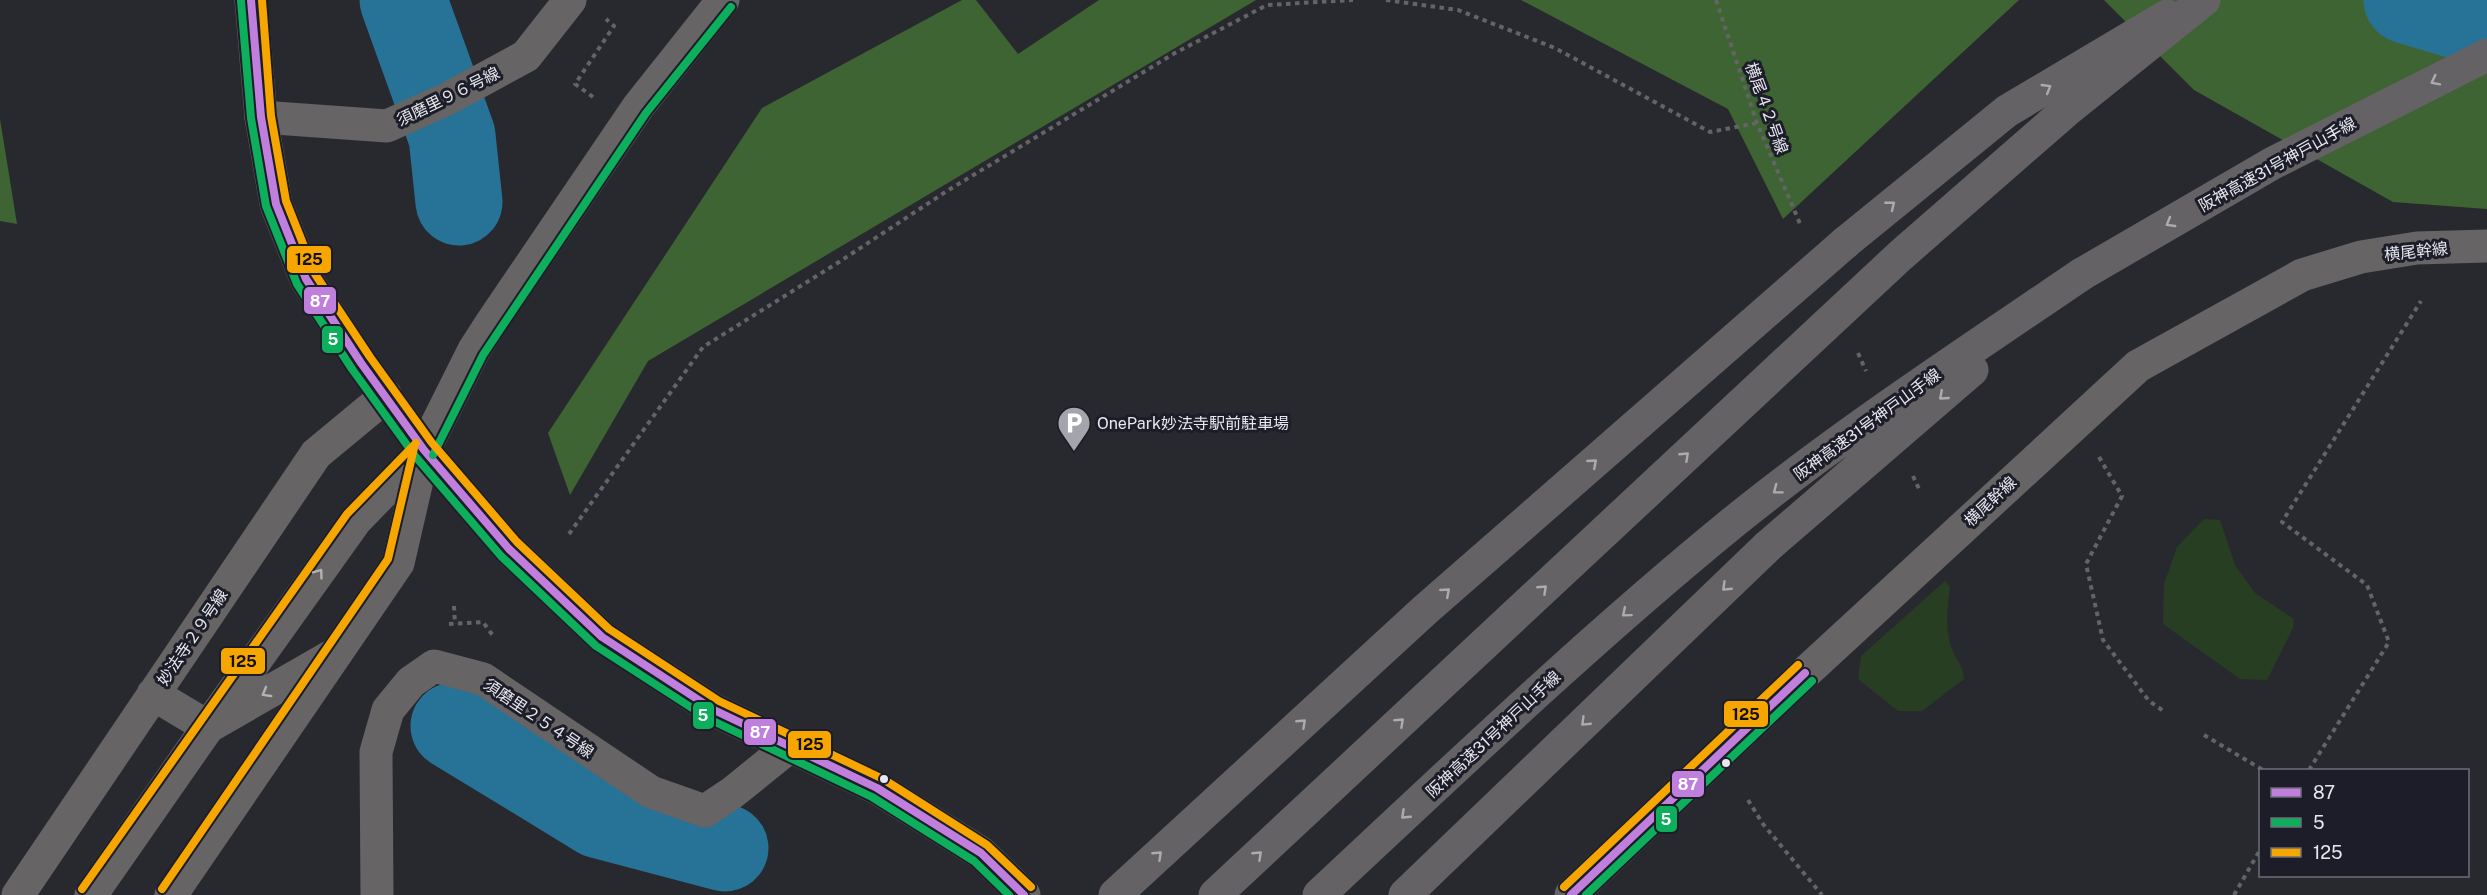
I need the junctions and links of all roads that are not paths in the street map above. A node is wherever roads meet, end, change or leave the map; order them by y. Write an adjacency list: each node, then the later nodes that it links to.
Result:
1 (251, 0): 7 (street)
2 (570, 0): 7 (street, 須磨里９６号線)
3 (723, 0): 11 (street)
4 (2194, 0): 21 (highway, one-way to 4, bridge)
5 (2204, 0): 22 (highway, one-way to 5, bridge)
6 (2487, 55): 9 (highway, 阪神高速31号神戸山手線, one-way to 9)
7 (261, 117): 10 (street)
8 (2487, 246): 25 (street, 横尾幹線)
9 (2082, 274): 23 (highway, 阪神高速31号神戸山手線, one-way to 23, bridge); 24 (highway, one-way to 24, bridge)
10 (386, 396): 11 (street); 13 (street, 妙法寺２９号線)
11 (424, 450): 12 (street); 14 (street, one-way to 11); 15 (street)
12 (335, 654): 14 (street, one-way to 14); 18 (street)
13 (153, 694): 14 (street); 16 (street, 妙法寺２９号線)
14 (208, 727): 17 (street)
15 (789, 747): 19 (street, 須磨里２５４号線); 20 (street)
16 (18, 895)
17 (91, 895)
18 (171, 895)
19 (377, 895)
20 (1024, 895)
21 (1115, 895)
22 (1215, 895)
23 (1319, 895)
24 (1405, 895)
25 (1571, 895)

